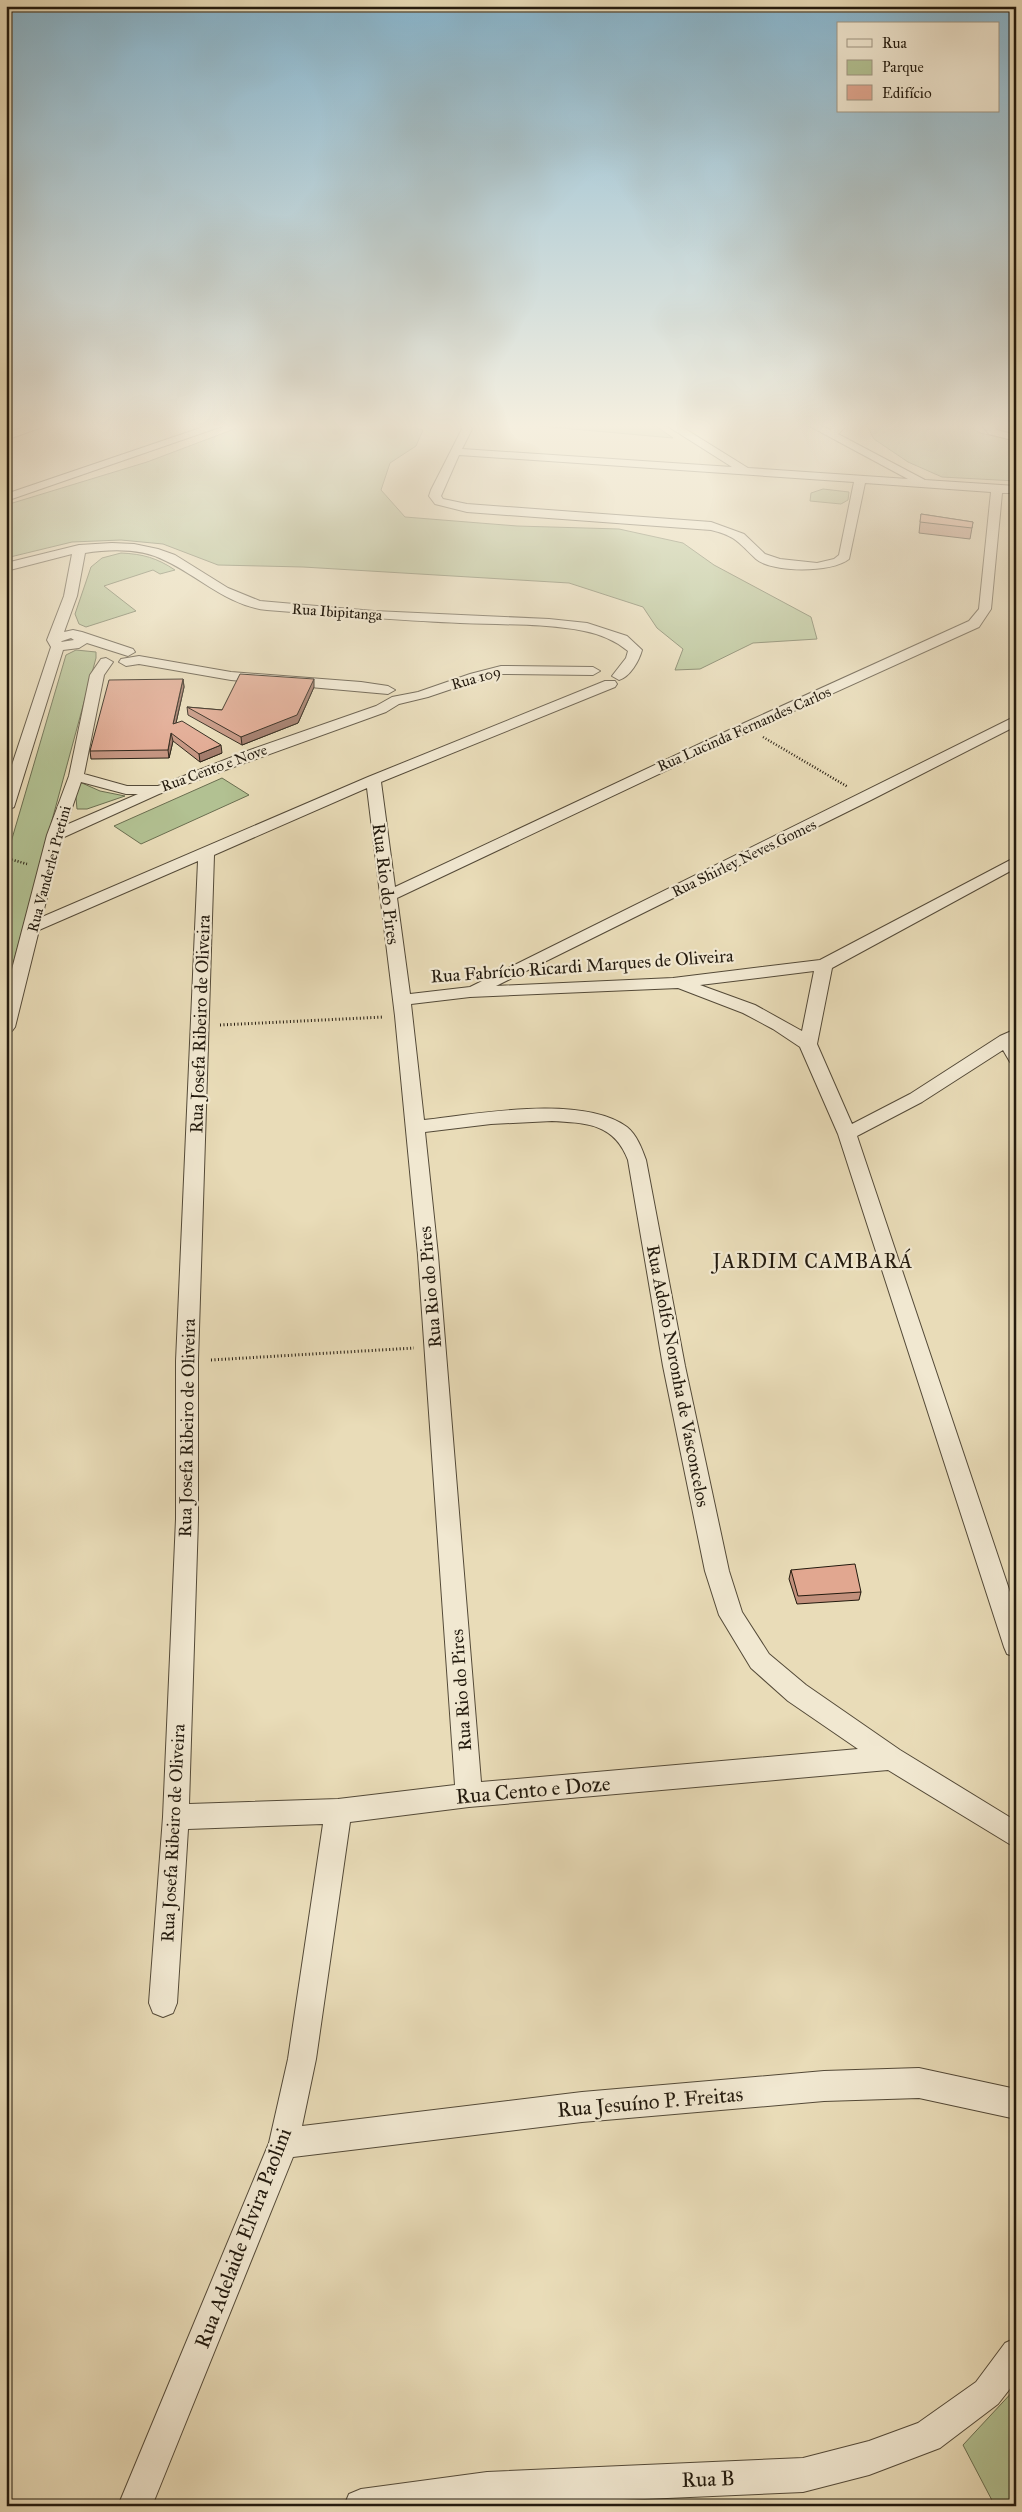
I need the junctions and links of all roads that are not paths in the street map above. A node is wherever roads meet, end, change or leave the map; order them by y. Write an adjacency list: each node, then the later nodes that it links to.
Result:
1 (746, 539): 2 (street)
2 (848, 539)
3 (992, 539): 24 (street, Rua Lucinda Fernandes Carlos)
4 (78, 549): 5 (street, Rua Ibipitanga); 6 (street); 10 (street, Rua Ibipitanga)
5 (6, 567)
6 (66, 614): 7 (street); 7 (street)
7 (68, 641): 8 (street); 8 (street); 20 (street)
8 (120, 658): 11 (street); 17 (street, Rua Vanderlei Pretini)
9 (590, 676): 10 (street, Rua 109); 12 (street, Rua 109); 14 (street, Rua Ibipitanga)
10 (613, 677): 14 (street, Rua Ibipitanga)
11 (341, 685): 12 (street); 13 (street)
12 (394, 696): 13 (street); 15 (street, Rua 109)
13 (373, 700): 15 (street)
14 (562, 704): 18 (street, Rua Ibipitanga)
15 (349, 718): 19 (street, Rua Cento e Nove)
16 (1016, 720): 28 (street, Rua Shirley Neves Gomes)
17 (76, 776): 19 (street, Rua Cento e Nove); 21 (street, Rua Vanderlei Pretini)
18 (373, 780): 22 (street, Rua Ibipitanga); 24 (street, Rua Rio do Pires)
19 (160, 790): 21 (street)
20 (6, 807)
21 (55, 835): 25 (street, Rua Vanderlei Pretini)
22 (206, 853): 25 (street, Rua Ibipitanga); 40 (street, Rua Josefa Ribeiro de Oliveira)
23 (1016, 862): 26 (street)
24 (388, 896): 29 (street, Rua Rio do Pires)
25 (33, 927): 30 (street, Rua Vanderlei Pretini)
26 (824, 965): 27 (street, Rua Fabrício Ricardi Marques de Oliveira); 32 (street)
27 (673, 983): 28 (street, Rua Fabrício Ricardi Marques de Oliveira); 32 (street)
28 (470, 992): 29 (street, Rua Fabrício Ricardi Marques de Oliveira)
29 (403, 1008): 34 (street, Rua Rio do Pires)
30 (6, 1027)
31 (1011, 1037): 33 (street); 35 (street)
32 (808, 1044): 35 (street)
33 (1016, 1058)
34 (415, 1127): 37 (street, Rua Adolfo Noronha de Vasconcelos); 38 (street, Rua Rio do Pires)
35 (847, 1134): 36 (street)
36 (1016, 1646)
37 (891, 1758): 38 (street, Rua Cento e Doze); 41 (street, Rua Adolfo Noronha de Vasconcelos)
38 (469, 1795): 39 (street, Rua Cento e Doze)
39 (338, 1812): 40 (street, Rua Cento e Doze); 44 (street, Rua Adelaide Elvira Paolini)
40 (176, 1817): 42 (street, Rua Josefa Ribeiro de Oliveira)
41 (1016, 1836)
42 (163, 2004)
43 (1016, 2104): 44 (street, Rua Jesuíno P. Freitas)
44 (284, 2142): 46 (street, Rua Adelaide Elvira Paolini)
45 (1016, 2354): 47 (street, Rua B)
46 (135, 2506)
47 (361, 2506)

